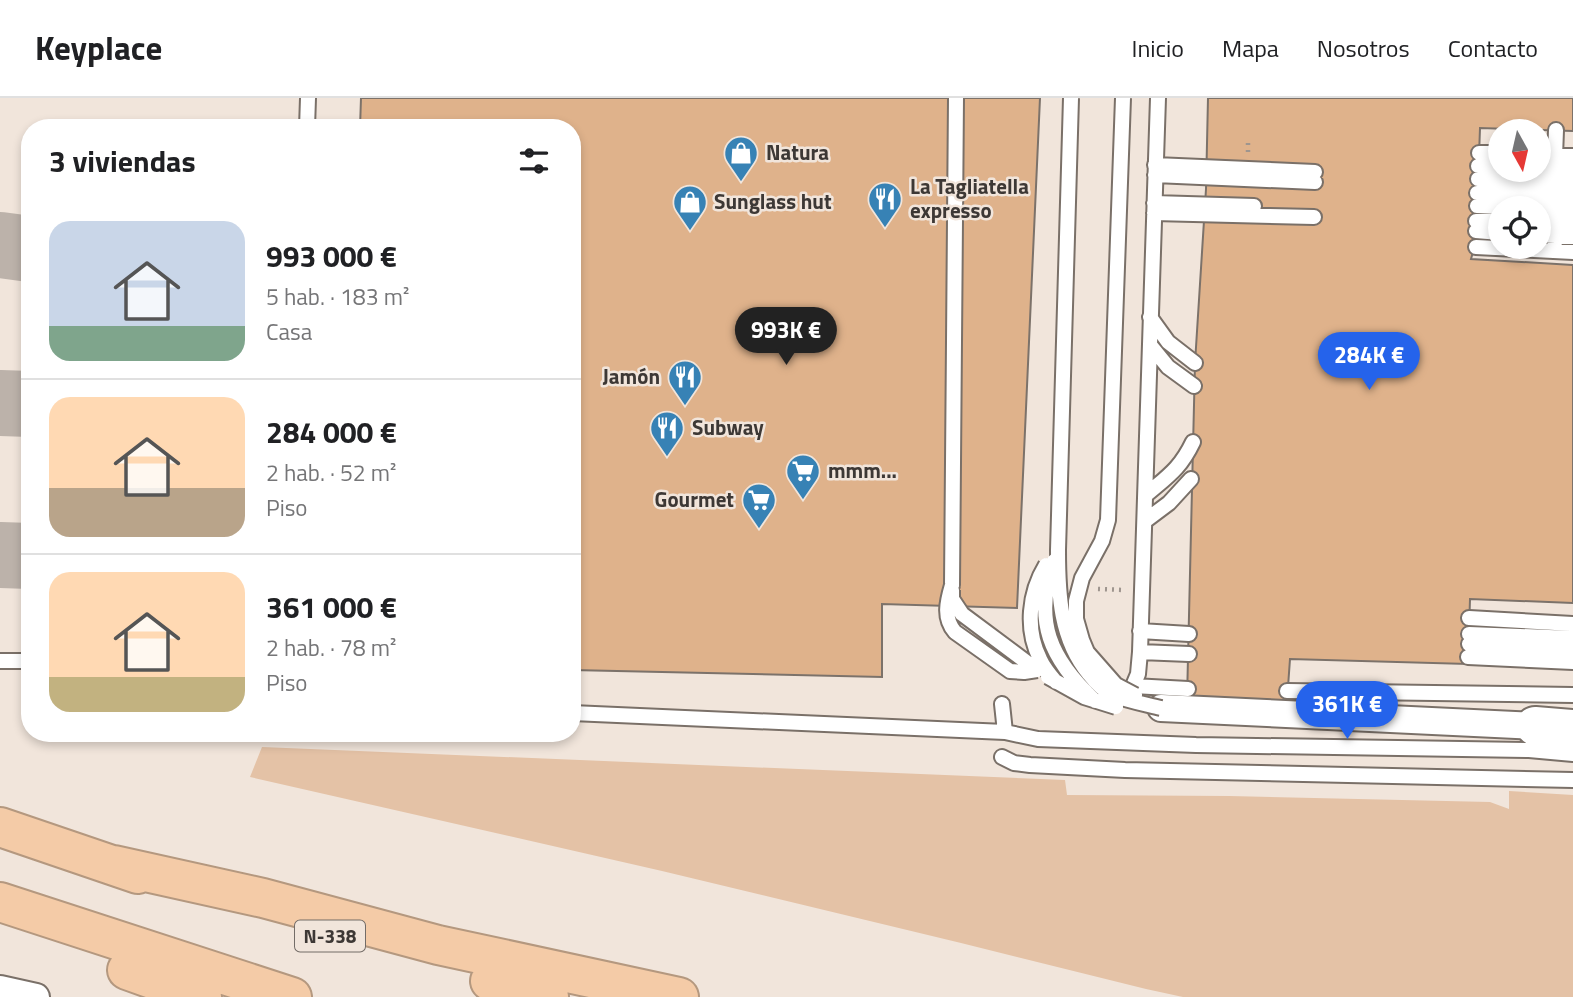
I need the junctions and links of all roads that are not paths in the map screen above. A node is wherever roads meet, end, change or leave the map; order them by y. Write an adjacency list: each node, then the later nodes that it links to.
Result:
1 (308, 98): 6 (lane)
2 (957, 98): 51 (lane, bridge)
3 (1071, 98): 38 (lane, bridge)
4 (1123, 98): 57 (lane, bridge)
5 (1158, 98): 10 (lane)
6 (307, 119)
7 (1556, 130): 20 (lane)
8 (1573, 156): 20 (lane)
9 (1573, 169): 20 (lane)
10 (1155, 170): 12 (lane); 22 (lane)
11 (1488, 174): 17 (lane)
12 (1315, 177)
13 (1488, 180): 17 (lane)
14 (1544, 182): 20 (lane)
15 (1546, 182): 20 (lane)
16 (1573, 183): 20 (lane)
17 (1477, 193): 18 (lane); 20 (lane); 21 (lane); 24 (lane)
18 (1488, 197)
19 (1573, 197): 20 (lane)
20 (1553, 203): 23 (lane); 26 (lane); 27 (lane); 28 (lane); 29 (lane)
21 (1488, 206)
22 (1154, 208): 25 (lane); 30 (lane)
23 (1573, 211)
24 (1488, 212)
25 (1315, 213)
26 (1573, 224)
27 (1573, 237)
28 (1476, 247)
29 (1573, 252)
30 (1150, 317): 31 (lane); 32 (lane)
31 (1150, 345): 33 (lane); 36 (lane)
32 (1195, 363)
33 (1194, 386)
34 (1193, 442): 36 (lane)
35 (1191, 479): 37 (lane)
36 (1146, 495): 37 (lane)
37 (1145, 521): 41 (lane)
38 (1058, 550): 51 (lane, bridge); 55 (lane, bridge); 57 (lane, bridge)
39 (1469, 618): 40 (lane)
40 (1573, 624)
41 (1140, 631): 42 (lane); 46 (lane)
42 (1189, 634)
43 (1573, 638): 44 (lane)
44 (1469, 645): 45 (lane); 50 (lane)
45 (1573, 650)
46 (1140, 652): 47 (lane); 52 (lane)
47 (1189, 654)
48 (21, 661): 49 (lane)
49 (0, 662)
50 (1573, 662)
51 (1056, 682): 55 (lane, bridge)
52 (1188, 689)
53 (1287, 691): 54 (lane)
54 (1573, 695)
55 (1095, 701): 57 (lane, bridge)
56 (1002, 704): 61 (lane)
57 (1161, 708): 59 (street)
58 (581, 713): 61 (lane)
59 (1535, 726): 60 (street)
60 (1573, 729)
61 (1004, 732): 62 (lane)
62 (1573, 754)
63 (1002, 757): 64 (lane)
64 (1573, 780)
65 (0, 827): 66 (highway, N-338)
66 (114, 865): 73 (highway, N-338); 74 (highway)
67 (0, 902): 72 (highway)
68 (0, 923): 71 (highway)
69 (0, 989): 70 (street)
70 (36, 997)
71 (202, 997)
72 (292, 997)
73 (549, 997)
74 (679, 997)

